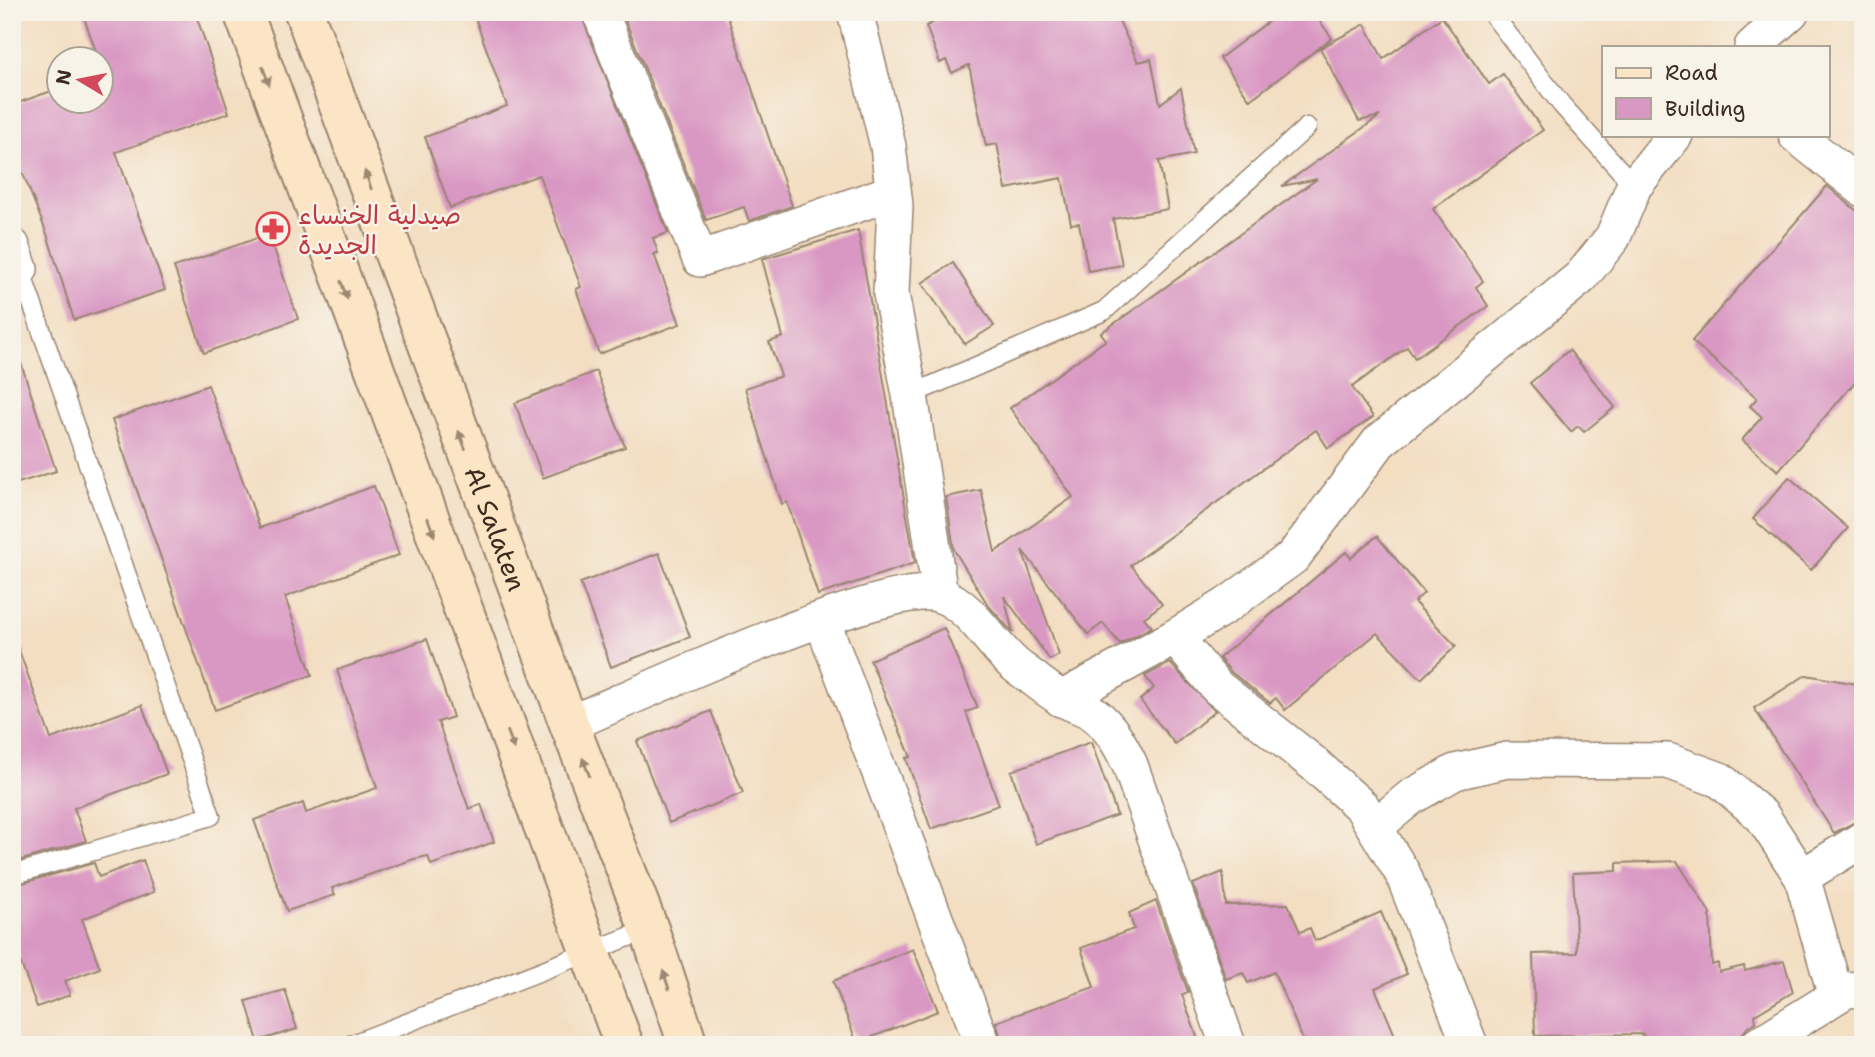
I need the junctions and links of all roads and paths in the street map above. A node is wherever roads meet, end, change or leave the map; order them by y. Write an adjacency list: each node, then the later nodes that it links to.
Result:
1 (243, 12): 26 (main road, one-way to 26)
2 (304, 12): 20 (main road, Al Salaten, one-way to 2)
3 (600, 12): 13 (street)
4 (855, 12): 13 (street)
5 (1491, 12): 11 (lane)
6 (1781, 16): 7 (street)
7 (1753, 46)
8 (1307, 127): 15 (lane)
9 (1674, 136): 11 (street)
10 (1797, 136): 12 (street)
11 (1634, 186): 18 (street)
12 (1863, 188)
13 (893, 192): 15 (street)
14 (15, 262): 23 (lane)
15 (910, 395): 16 (street)
16 (940, 594): 17 (street); 19 (street)
17 (822, 620): 20 (street); 31 (street)
18 (1175, 637): 19 (street); 21 (street)
19 (1061, 698): 32 (street)
20 (569, 724): 25 (main road, Al Salaten, one-way to 20)
21 (1375, 827): 24 (street); 33 (street)
22 (1863, 839): 24 (street)
23 (12, 875)
24 (1802, 877): 27 (street)
25 (649, 929): 26 (lane); 30 (main road, Al Salaten, one-way to 25)
26 (590, 951): 28 (lane); 29 (main road)
27 (1850, 992): 34 (street)
28 (350, 1045)
29 (624, 1045)
30 (688, 1045)
31 (983, 1045)
32 (1228, 1045)
33 (1470, 1045)
34 (1758, 1045)

